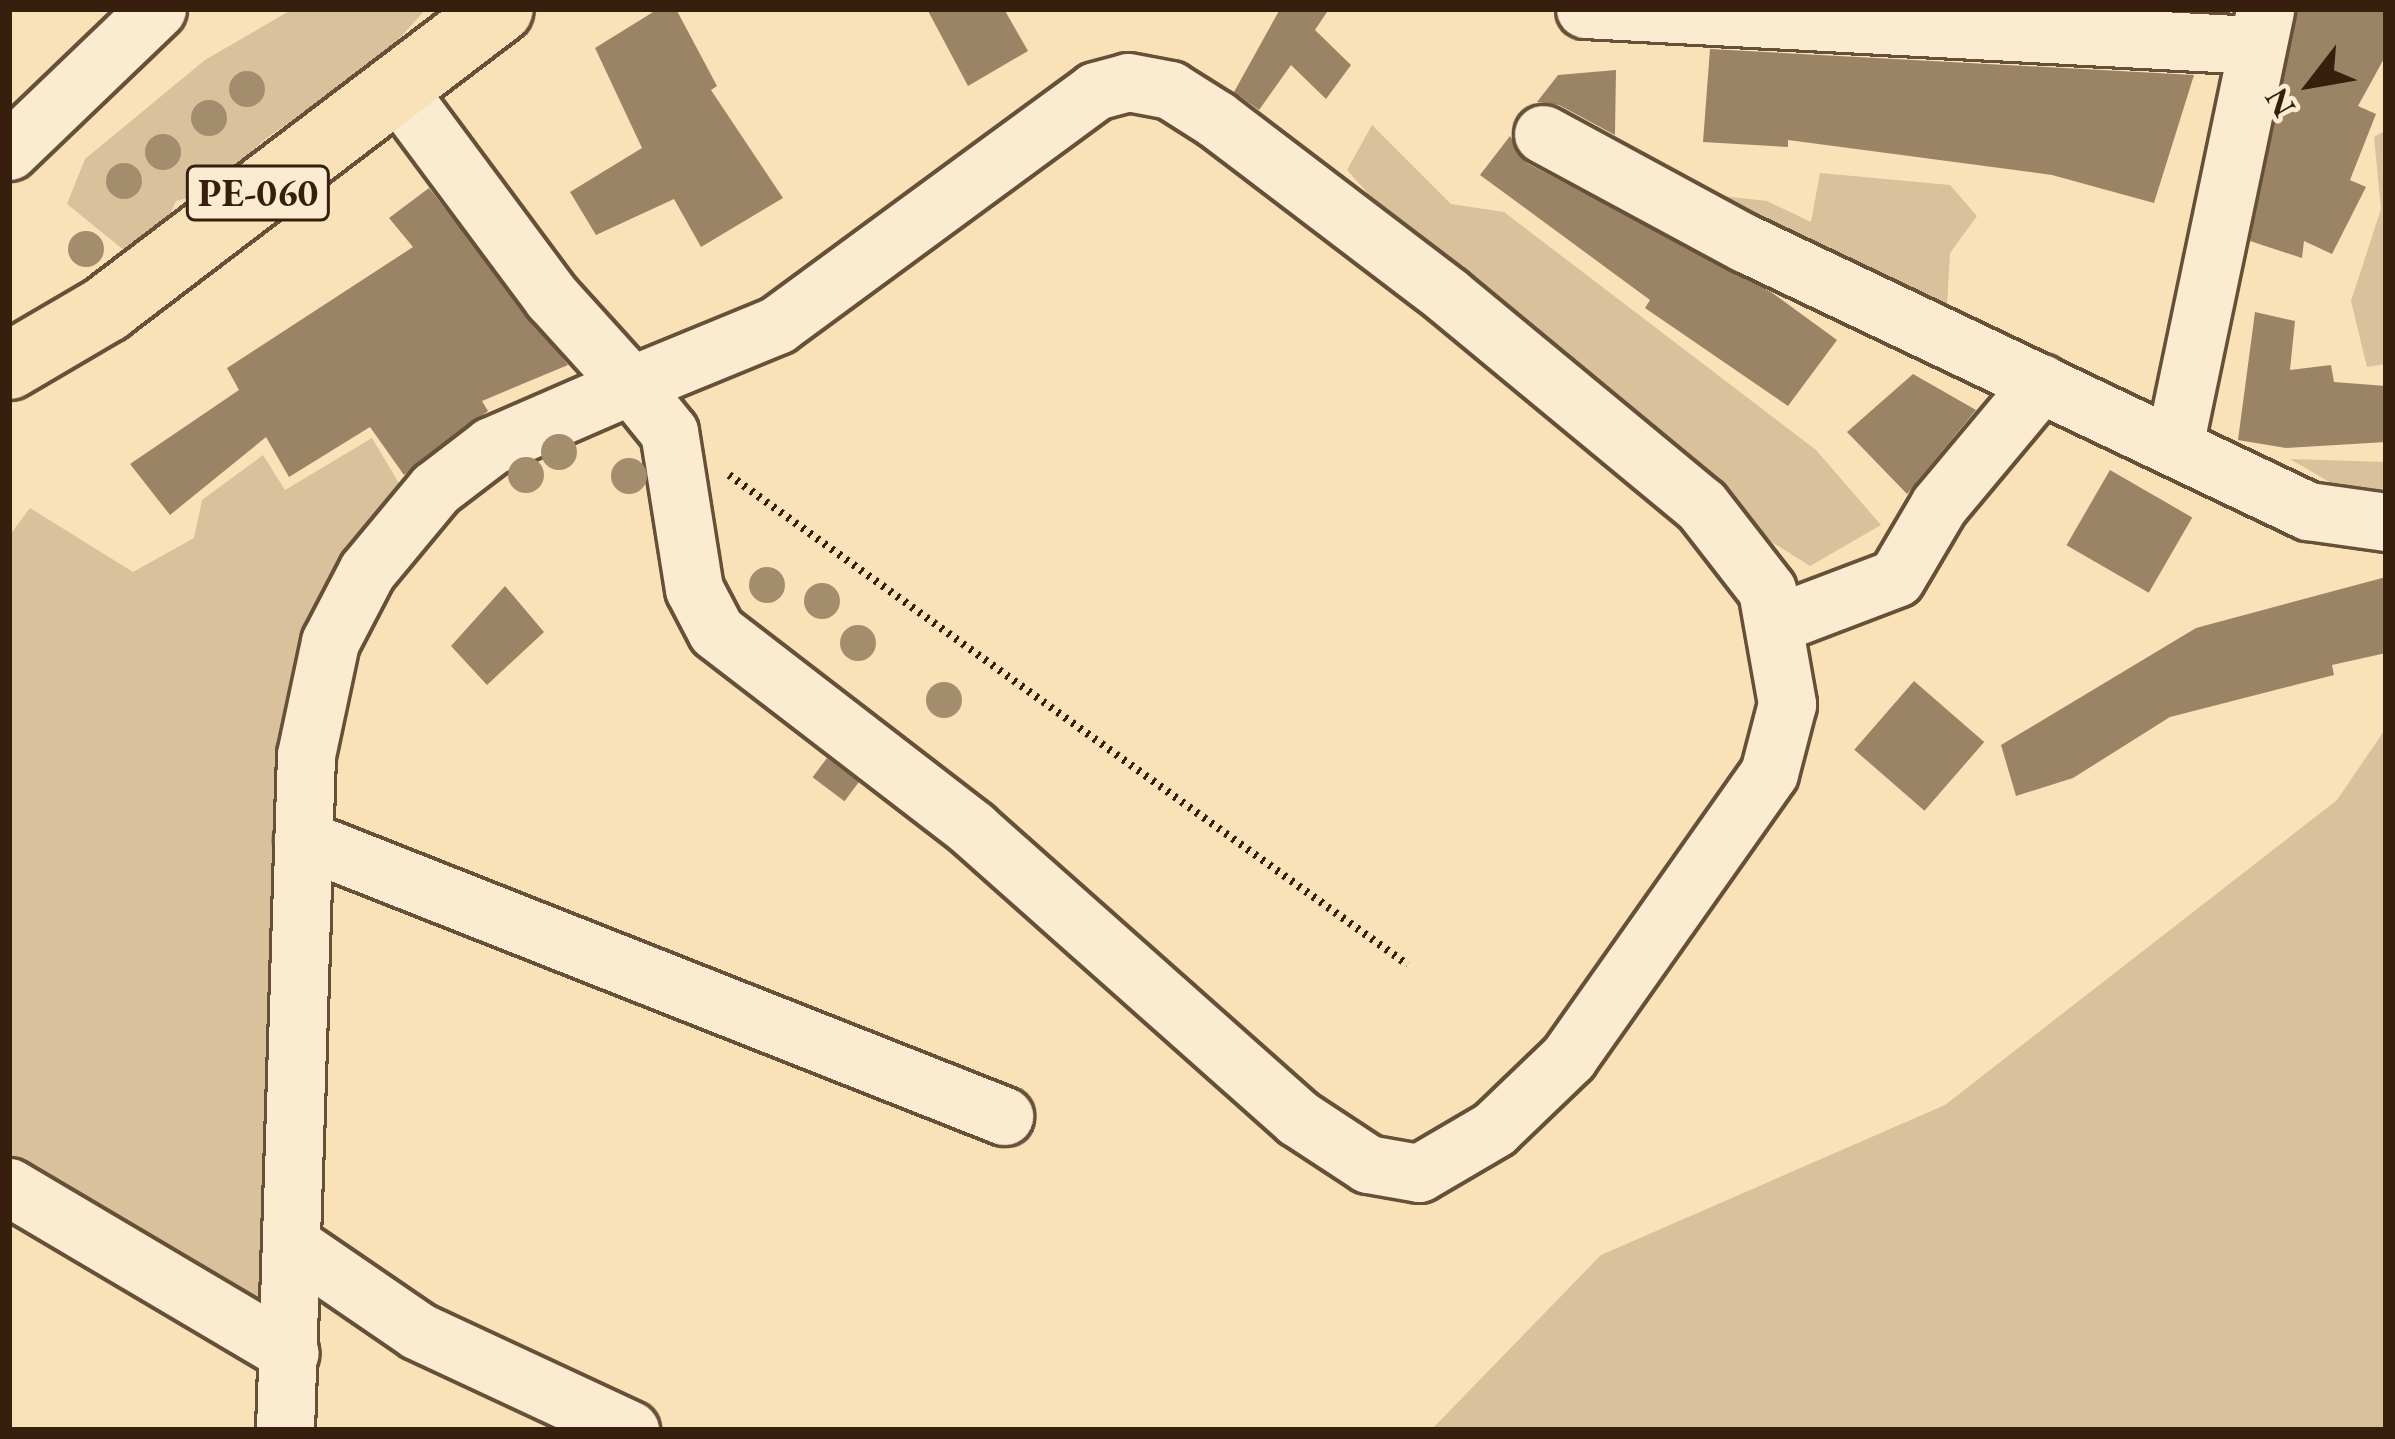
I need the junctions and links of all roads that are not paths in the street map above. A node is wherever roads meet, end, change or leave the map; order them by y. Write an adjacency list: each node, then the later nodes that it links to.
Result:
1 (158, 9): 7 (street)
2 (1585, 9): 4 (street)
3 (481, 14): 5 (main road, PE-060)
4 (2260, 27): 11 (street)
5 (396, 88): 8 (main road, PE-060); 10 (street)
6 (1543, 134): 9 (street)
7 (9, 151)
8 (9, 366)
9 (2041, 383): 11 (street); 13 (street)
10 (632, 385): 13 (street); 13 (street); 14 (street)
11 (2174, 446): 12 (street)
12 (2386, 522)
13 (1775, 624)
14 (303, 839): 15 (street); 17 (street)
15 (1004, 1116)
16 (9, 1186): 18 (street)
17 (294, 1246): 18 (street); 20 (street)
18 (290, 1353): 19 (street)
19 (285, 1430)
20 (630, 1430)

